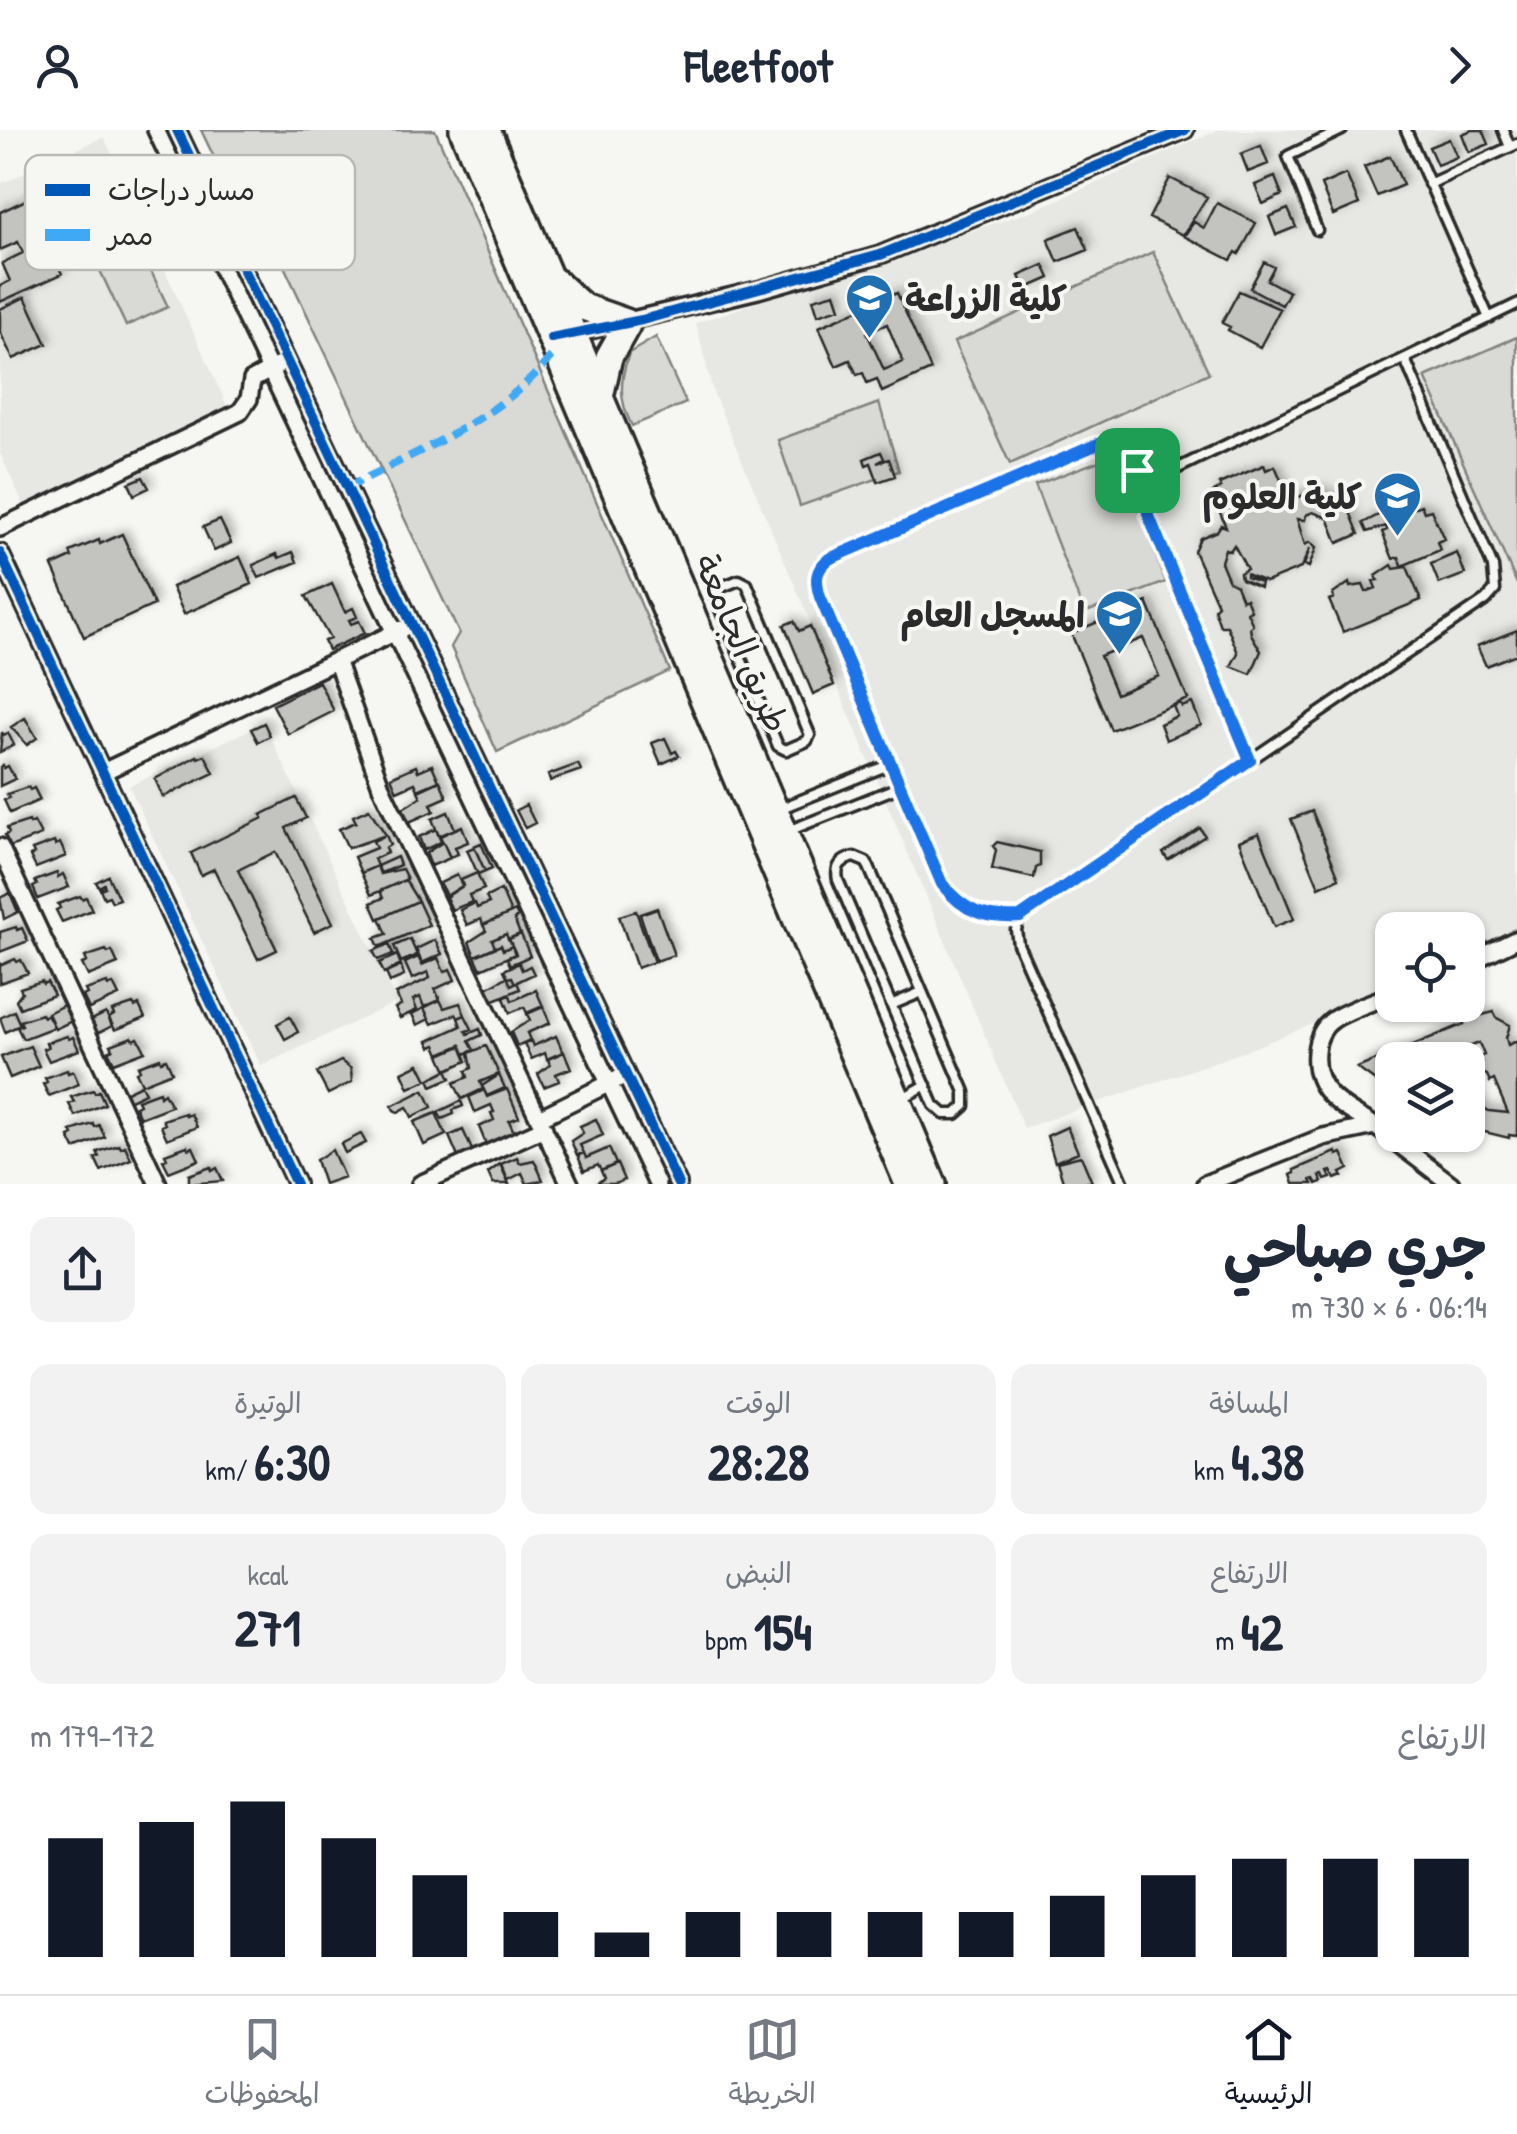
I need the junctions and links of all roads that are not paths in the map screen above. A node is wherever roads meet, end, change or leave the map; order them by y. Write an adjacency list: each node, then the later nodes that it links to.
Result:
1 (156, 130): 10 (street)
2 (176, 130): 11 (street)
3 (463, 130): 20 (highway, طريق الجامعة)
4 (487, 130): 16 (highway, طريق الجامعة)
5 (1185, 130): 19 (street)
6 (1342, 130): 13 (lane)
7 (1406, 130): 12 (lane)
8 (1503, 130): 9 (lane)
9 (1514, 145): 12 (lane)
10 (168, 155)
11 (188, 155)
12 (1429, 184): 18 (lane)
13 (1317, 230)
14 (222, 270): 23 (street)
15 (243, 270): 22 (street)
16 (549, 277): 19 (highway); 20 (highway, طريق الجامعة)
17 (1517, 304): 18 (lane)
18 (1489, 318): 21 (lane)
19 (632, 322): 20 (street); 24 (highway)
20 (565, 341): 24 (highway, طريق الجامعة); 58 (highway, طريق الجامعة)
21 (1405, 359): 25 (lane); 33 (lane)
22 (287, 362): 23 (street); 29 (street)
23 (270, 370): 26 (street); 30 (street)
24 (600, 397): 31 (highway, طريق الجامعة)
25 (1148, 491): 33 (lane); 34 (lane)
26 (0, 528)
27 (0, 552): 35 (street)
28 (724, 619): 28 (lane); 31 (lane)
29 (412, 624): 30 (street); 45 (street)
30 (395, 632): 32 (street); 46 (street)
31 (702, 636): 37 (highway, طريق الجامعة)
32 (336, 660): 35 (street); 49 (street)
33 (1250, 760): 39 (lane)
34 (891, 764): 36 (lane); 37 (lane)
35 (103, 772): 54 (street)
36 (900, 786): 37 (lane); 39 (lane)
37 (779, 822): 48 (highway, طريق الجامعة)
38 (0, 848): 53 (street)
39 (1020, 917): 60 (lane)
40 (1517, 939): 41 (street)
41 (1485, 955)
42 (922, 992): 44 (lane); 44 (lane); 47 (lane)
43 (1375, 1001): 50 (street)
44 (892, 1004): 47 (lane)
45 (626, 1075): 46 (street); 57 (street)
46 (610, 1083): 49 (street); 56 (street)
47 (926, 1085): 48 (lane)
48 (898, 1101): 59 (highway, طريق الجامعة)
49 (541, 1123): 52 (street); 55 (street)
50 (1375, 1126): 61 (street)
51 (1409, 1152): 62 (street)
52 (427, 1183)
53 (158, 1184)
54 (296, 1184)
55 (570, 1184)
56 (657, 1184)
57 (678, 1184)
58 (908, 1184)
59 (933, 1184)
60 (1124, 1184)
61 (1205, 1184)
62 (1451, 1184)

